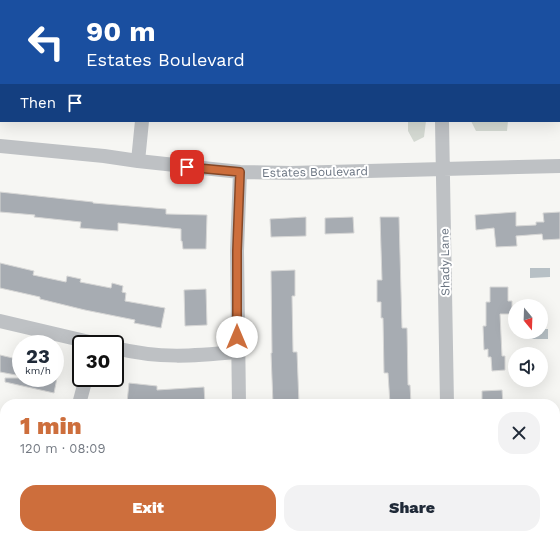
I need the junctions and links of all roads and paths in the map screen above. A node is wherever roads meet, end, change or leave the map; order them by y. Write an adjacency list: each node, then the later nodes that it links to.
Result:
1 (142, 122): 4 (street)
2 (442, 122): 6 (street, Shady Lane)
3 (0, 146): 4 (street, Estates Boulevard)
4 (138, 161): 7 (street, Estates Boulevard)
5 (560, 166): 6 (street, Estates Boulevard)
6 (443, 169): 7 (street, Estates Boulevard); 15 (street, Shady Lane)
7 (240, 172): 11 (street)
8 (0, 321): 9 (street)
9 (72, 338)
10 (124, 350): 11 (street)
11 (237, 352): 14 (street)
12 (84, 387): 13 (street)
13 (80, 399)
14 (239, 399)
15 (447, 399)

